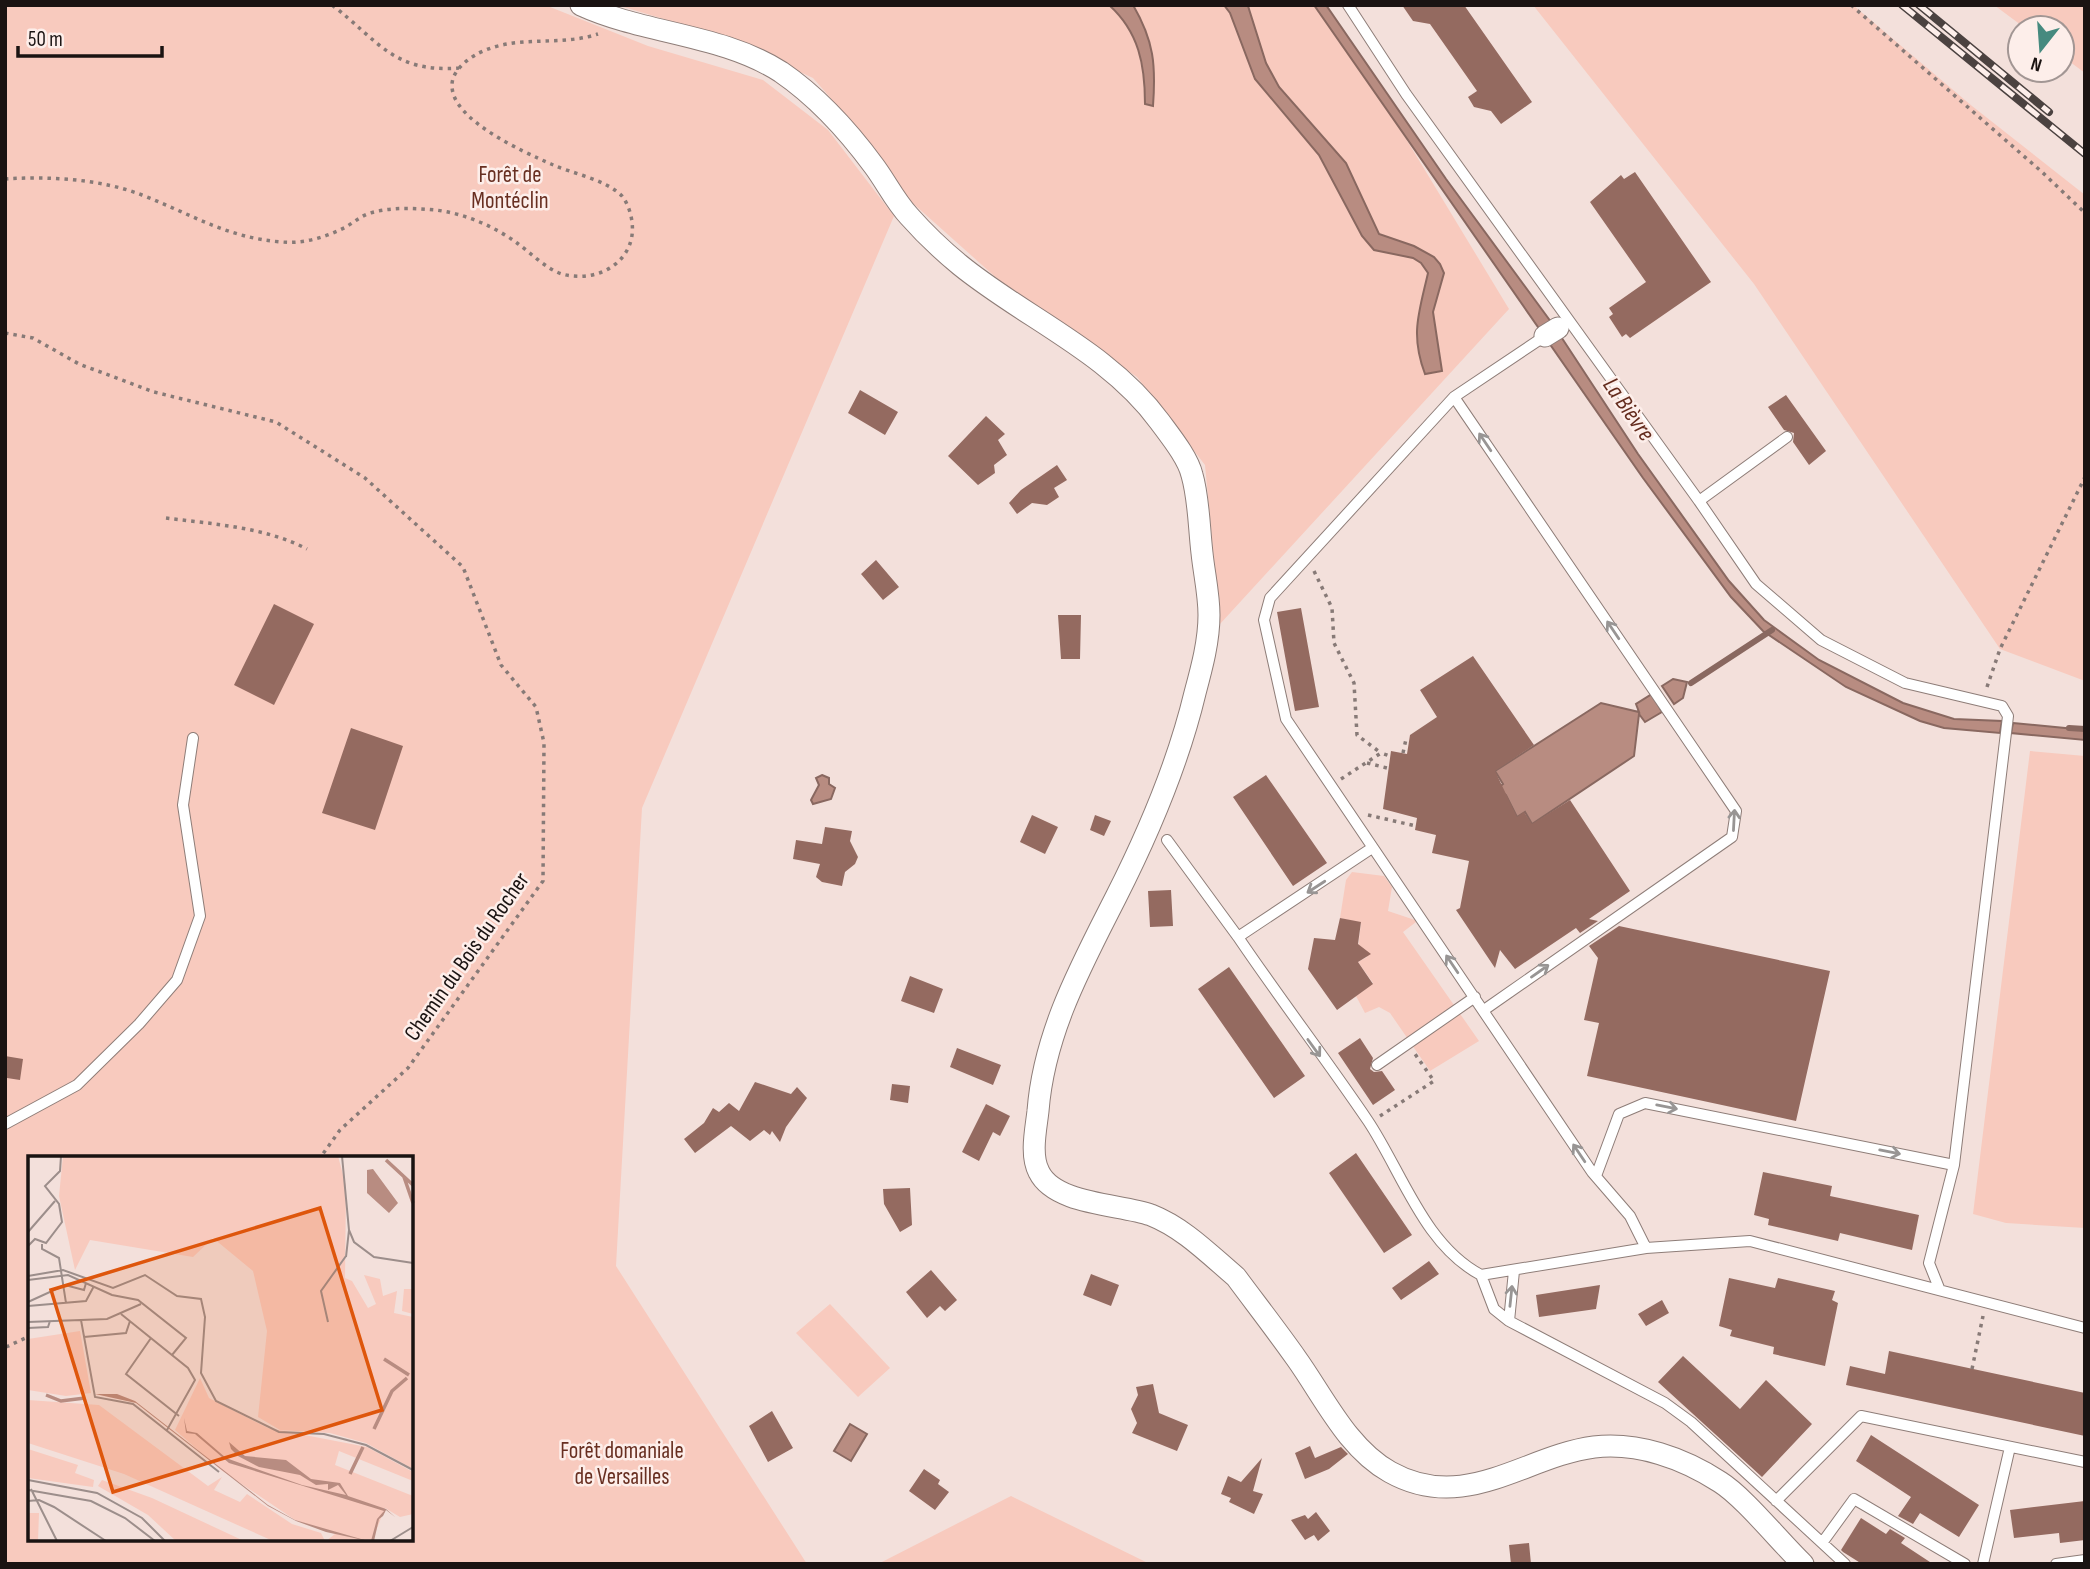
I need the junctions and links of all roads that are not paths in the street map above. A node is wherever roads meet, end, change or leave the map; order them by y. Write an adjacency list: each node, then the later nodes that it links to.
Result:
1 (581, 5): 28 (street)
2 (1348, 5): 3 (lane)
3 (1557, 329): 4 (lane); 6 (lane)
4 (1454, 397): 9 (lane); 12 (lane, one-way to 4)
5 (1787, 437): 6 (lane)
6 (1699, 501): 15 (lane)
7 (193, 738): 14 (lane)
8 (1167, 840): 10 (lane)
9 (1372, 848): 10 (lane, one-way to 10); 11 (lane, one-way to 9)
10 (1238, 937): 19 (lane, one-way to 19)
11 (1475, 997): 12 (lane); 13 (lane)
12 (1484, 1010): 16 (lane, one-way to 12)
13 (1377, 1065)
14 (5, 1124)
15 (1954, 1165): 16 (lane, one-way to 15); 20 (lane)
16 (1595, 1176): 17 (lane)
17 (1646, 1248): 18 (lane); 20 (lane)
18 (1514, 1271): 19 (lane); 21 (lane, one-way to 18)
19 (1481, 1275): 21 (lane)
20 (1939, 1288): 22 (lane)
21 (1508, 1321): 25 (lane)
22 (2085, 1328)
23 (2010, 1447): 24 (lane); 25 (lane); 31 (lane)
24 (2085, 1462)
25 (1776, 1501): 26 (lane)
26 (1822, 1543): 29 (lane); 30 (lane)
27 (2085, 1560): 32 (lane)
28 (1803, 1564)
29 (1845, 1564)
30 (1965, 1564)
31 (1983, 1564)
32 (2056, 1564)

